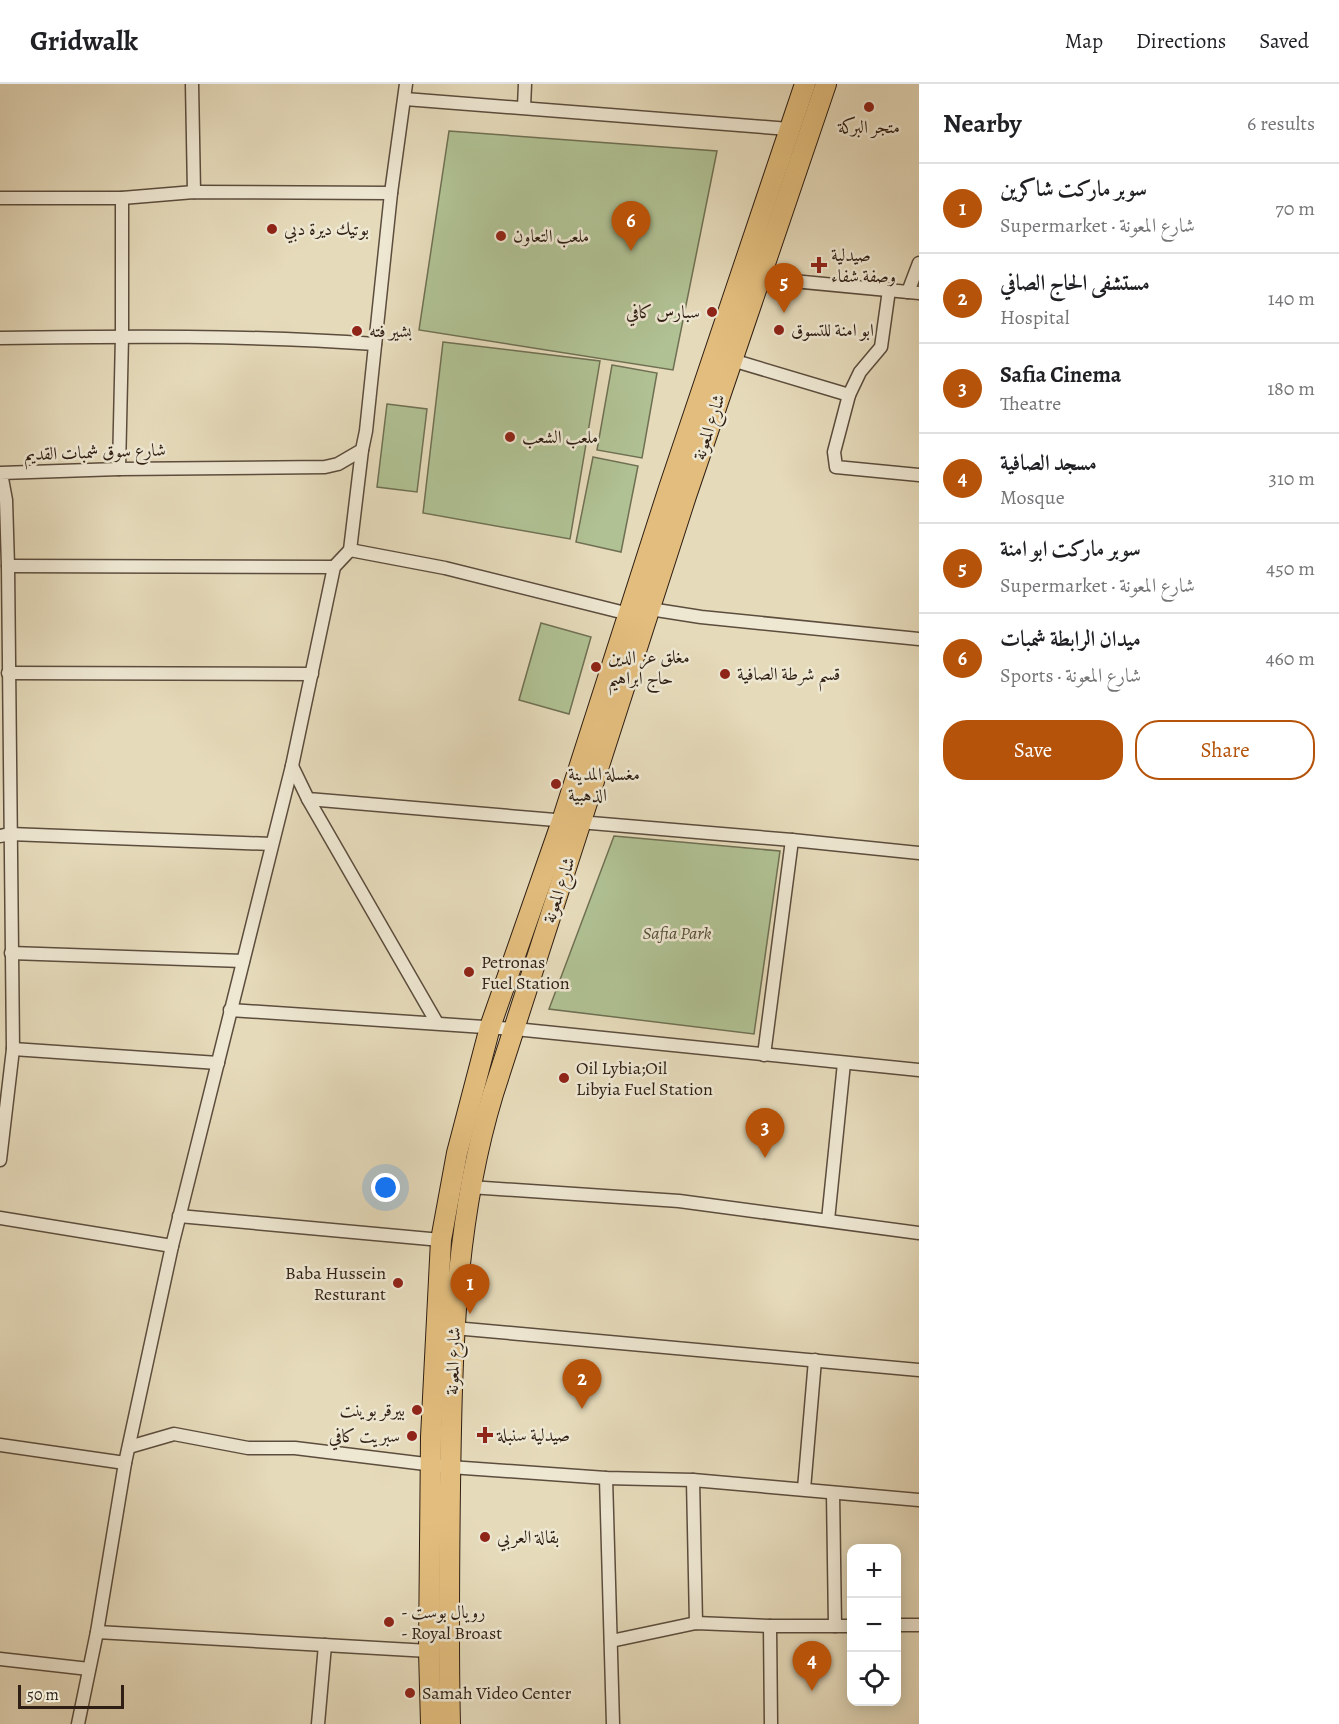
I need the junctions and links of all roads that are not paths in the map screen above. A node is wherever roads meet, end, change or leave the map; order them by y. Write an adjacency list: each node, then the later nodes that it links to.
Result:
1 (192, 84): 9 (street)
2 (406, 84): 6 (street)
3 (525, 84): 7 (street)
4 (805, 84): 8 (highway, شارع المعونة)
5 (826, 84): 14 (highway, شارع المعونة)
6 (405, 99): 7 (street); 10 (street)
7 (524, 107): 8 (street)
8 (789, 129): 31 (highway, شارع المعونة)
9 (194, 192): 10 (street); 12 (street)
10 (391, 193): 19 (street)
11 (0, 198): 12 (street)
12 (122, 198): 17 (street)
13 (919, 263): 16 (street)
14 (761, 278): 15 (street); 20 (highway, شارع المعونة)
15 (889, 290): 16 (street); 21 (street)
16 (913, 293)
17 (122, 336): 18 (street); 19 (street); 23 (street)
18 (0, 338)
19 (375, 344): 22 (street)
20 (732, 360): 21 (street); 30 (highway, شارع المعونة)
21 (849, 395): 25 (street)
22 (362, 450): 23 (street, شارع سوق شمبات القديم); 27 (street)
23 (119, 469): 24 (street, شارع سوق شمبات القديم)
24 (0, 472): 26 (street, شارع سوق شمبات القديم)
25 (919, 475)
26 (3, 500): 28 (street, شارع سوق شمبات القديم)
27 (350, 550): 29 (street); 31 (street)
28 (8, 566): 29 (street); 33 (street, شارع سوق شمبات القديم)
29 (334, 567): 34 (street)
30 (650, 609): 31 (street); 32 (street); 37 (highway, شارع المعونة)
31 (628, 614): 37 (highway, شارع المعونة)
32 (919, 639)
33 (8, 673): 34 (street); 38 (street, شارع سوق شمبات القديم)
34 (312, 674): 35 (street)
35 (292, 766): 36 (street); 40 (street)
36 (308, 799): 37 (street); 45 (street)
37 (572, 821): 39 (street); 46 (highway, شارع المعونة); 47 (highway, شارع المعونة)
38 (5, 835): 40 (street); 42 (street, شارع سوق شمبات القديم)
39 (792, 840): 41 (street); 49 (street)
40 (271, 844): 43 (street)
41 (919, 853)
42 (11, 953): 43 (street); 48 (street, شارع سوق شمبات القديم)
43 (243, 962): 44 (street)
44 (230, 1010): 45 (street); 50 (street)
45 (437, 1023): 46 (street)
46 (490, 1027): 47 (street); 60 (highway, شارع المعونة)
47 (515, 1029): 49 (street); 55 (highway, شارع المعونة)
48 (13, 1049): 50 (street); 52 (street, شارع سوق شمبات القديم)
49 (764, 1055): 51 (street)
50 (218, 1063): 56 (street)
51 (844, 1063): 53 (street); 58 (street)
52 (6, 1068): 54 (street, شارع سوق شمبات القديم)
53 (919, 1070)
54 (0, 1160)
55 (470, 1187): 58 (street); 62 (highway, شارع المعونة)
56 (179, 1216): 60 (street); 61 (street)
57 (0, 1218): 61 (street)
58 (828, 1220): 59 (street)
59 (919, 1233)
60 (441, 1240): 68 (highway, شارع المعونة)
61 (172, 1246): 66 (street)
62 (454, 1328): 63 (street); 68 (highway, شارع المعونة)
63 (815, 1360): 64 (street); 71 (street)
64 (919, 1370)
65 (0, 1445): 67 (street)
66 (129, 1447): 67 (street); 68 (street)
67 (125, 1463): 80 (street)
68 (441, 1466): 69 (street); 83 (highway, شارع المعونة); 89 (highway, شارع المعونة)
69 (606, 1478): 70 (street); 81 (street)
70 (693, 1480): 71 (street); 74 (street)
71 (804, 1489): 72 (street)
72 (833, 1493): 73 (street); 78 (street)
73 (919, 1500)
74 (696, 1623): 77 (street); 81 (street)
75 (901, 1625): 76 (street)
76 (919, 1625)
77 (770, 1626): 78 (street); 91 (street)
78 (836, 1626): 79 (street)
79 (847, 1626)
80 (97, 1632): 82 (street); 85 (street)
81 (611, 1641): 90 (street)
82 (325, 1645): 83 (street); 87 (street)
83 (429, 1651): 88 (highway, شارع المعونة)
84 (0, 1659): 85 (street)
85 (89, 1669): 86 (street)
86 (78, 1724)
87 (318, 1724)
88 (431, 1724)
89 (450, 1724)
90 (613, 1724)
91 (771, 1724)

